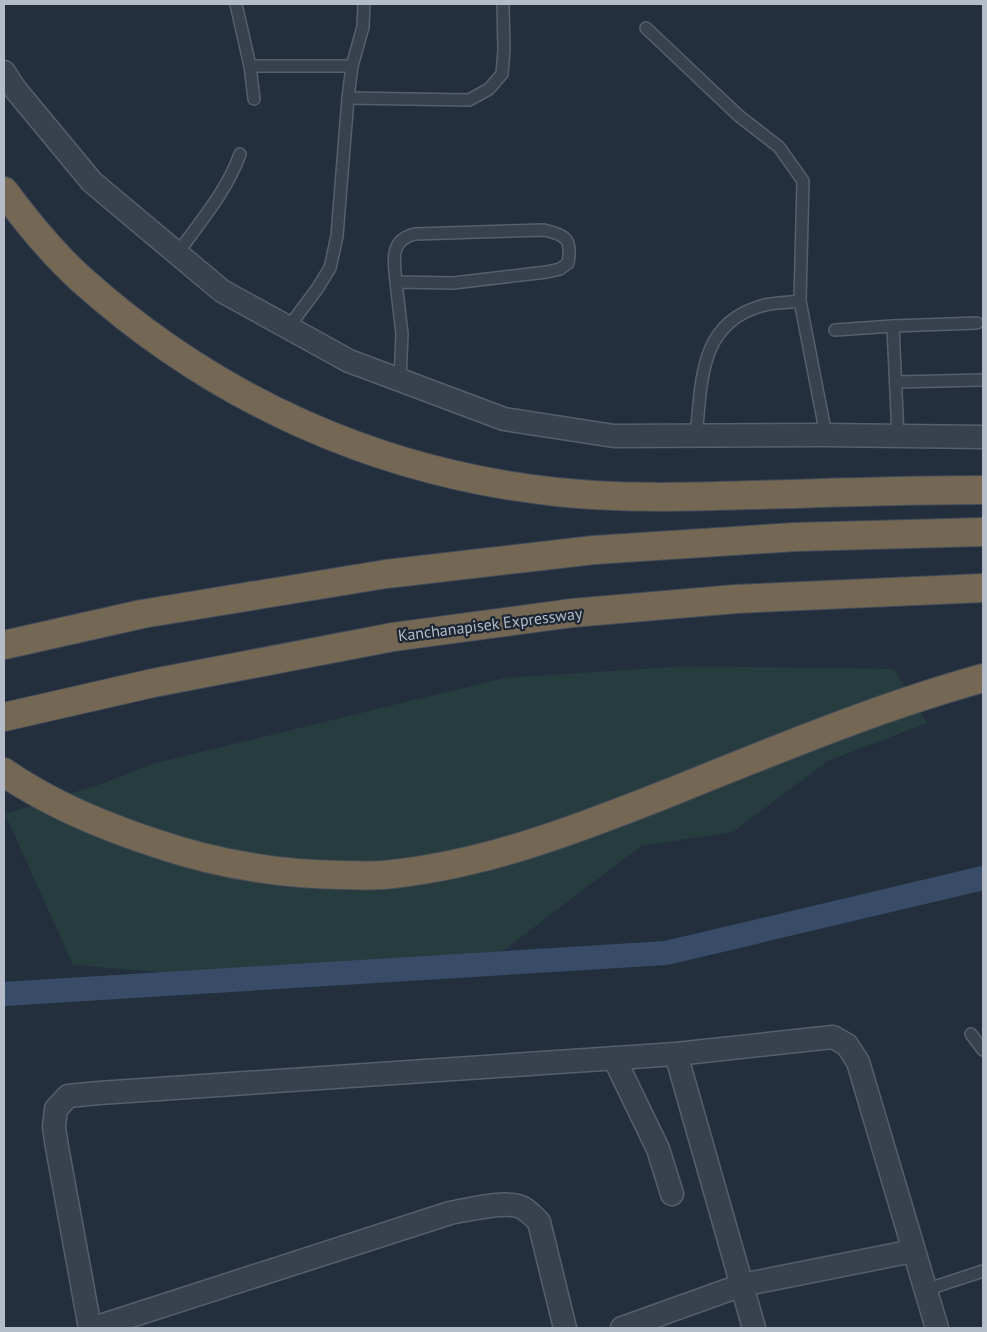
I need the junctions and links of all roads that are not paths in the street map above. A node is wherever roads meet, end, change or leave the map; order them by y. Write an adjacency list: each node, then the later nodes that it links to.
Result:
1 (236, 4): 5 (lane)
2 (364, 4): 6 (lane)
3 (503, 4): 8 (lane)
4 (646, 28): 14 (lane)
5 (250, 66): 6 (lane); 9 (lane)
6 (352, 66): 8 (lane)
7 (4, 72): 12 (street)
8 (348, 98): 17 (lane)
9 (254, 99)
10 (240, 154): 12 (lane)
11 (4, 191): 26 (highway)
12 (177, 254): 17 (street)
13 (396, 282): 13 (lane); 19 (lane)
14 (800, 301): 22 (lane); 23 (lane)
15 (977, 323): 16 (lane)
16 (893, 326): 18 (lane); 21 (lane)
17 (288, 328): 19 (street)
18 (835, 330)
19 (400, 380): 23 (street)
20 (981, 380): 21 (lane)
21 (896, 382): 24 (lane)
22 (826, 435): 23 (street); 24 (street)
23 (696, 436)
24 (898, 437): 25 (street)
25 (983, 437)
26 (983, 490)
27 (983, 532): 29 (highway)
28 (983, 588): 31 (highway, Kanchanapisek Expressway)
29 (4, 645)
30 (983, 678): 32 (highway)
31 (4, 716)
32 (4, 772)
33 (971, 1034): 34 (lane)
34 (983, 1050)
35 (676, 1054): 36 (street); 38 (street); 40 (street)
36 (614, 1058): 37 (street); 42 (street)
37 (672, 1194)
38 (913, 1251): 40 (street); 41 (street)
39 (983, 1271): 41 (lane)
40 (742, 1285): 45 (street); 46 (street)
41 (925, 1290): 47 (street)
42 (90, 1328)
43 (94, 1328): 44 (street)
44 (566, 1328)
45 (622, 1328)
46 (754, 1328)
47 (937, 1328)

